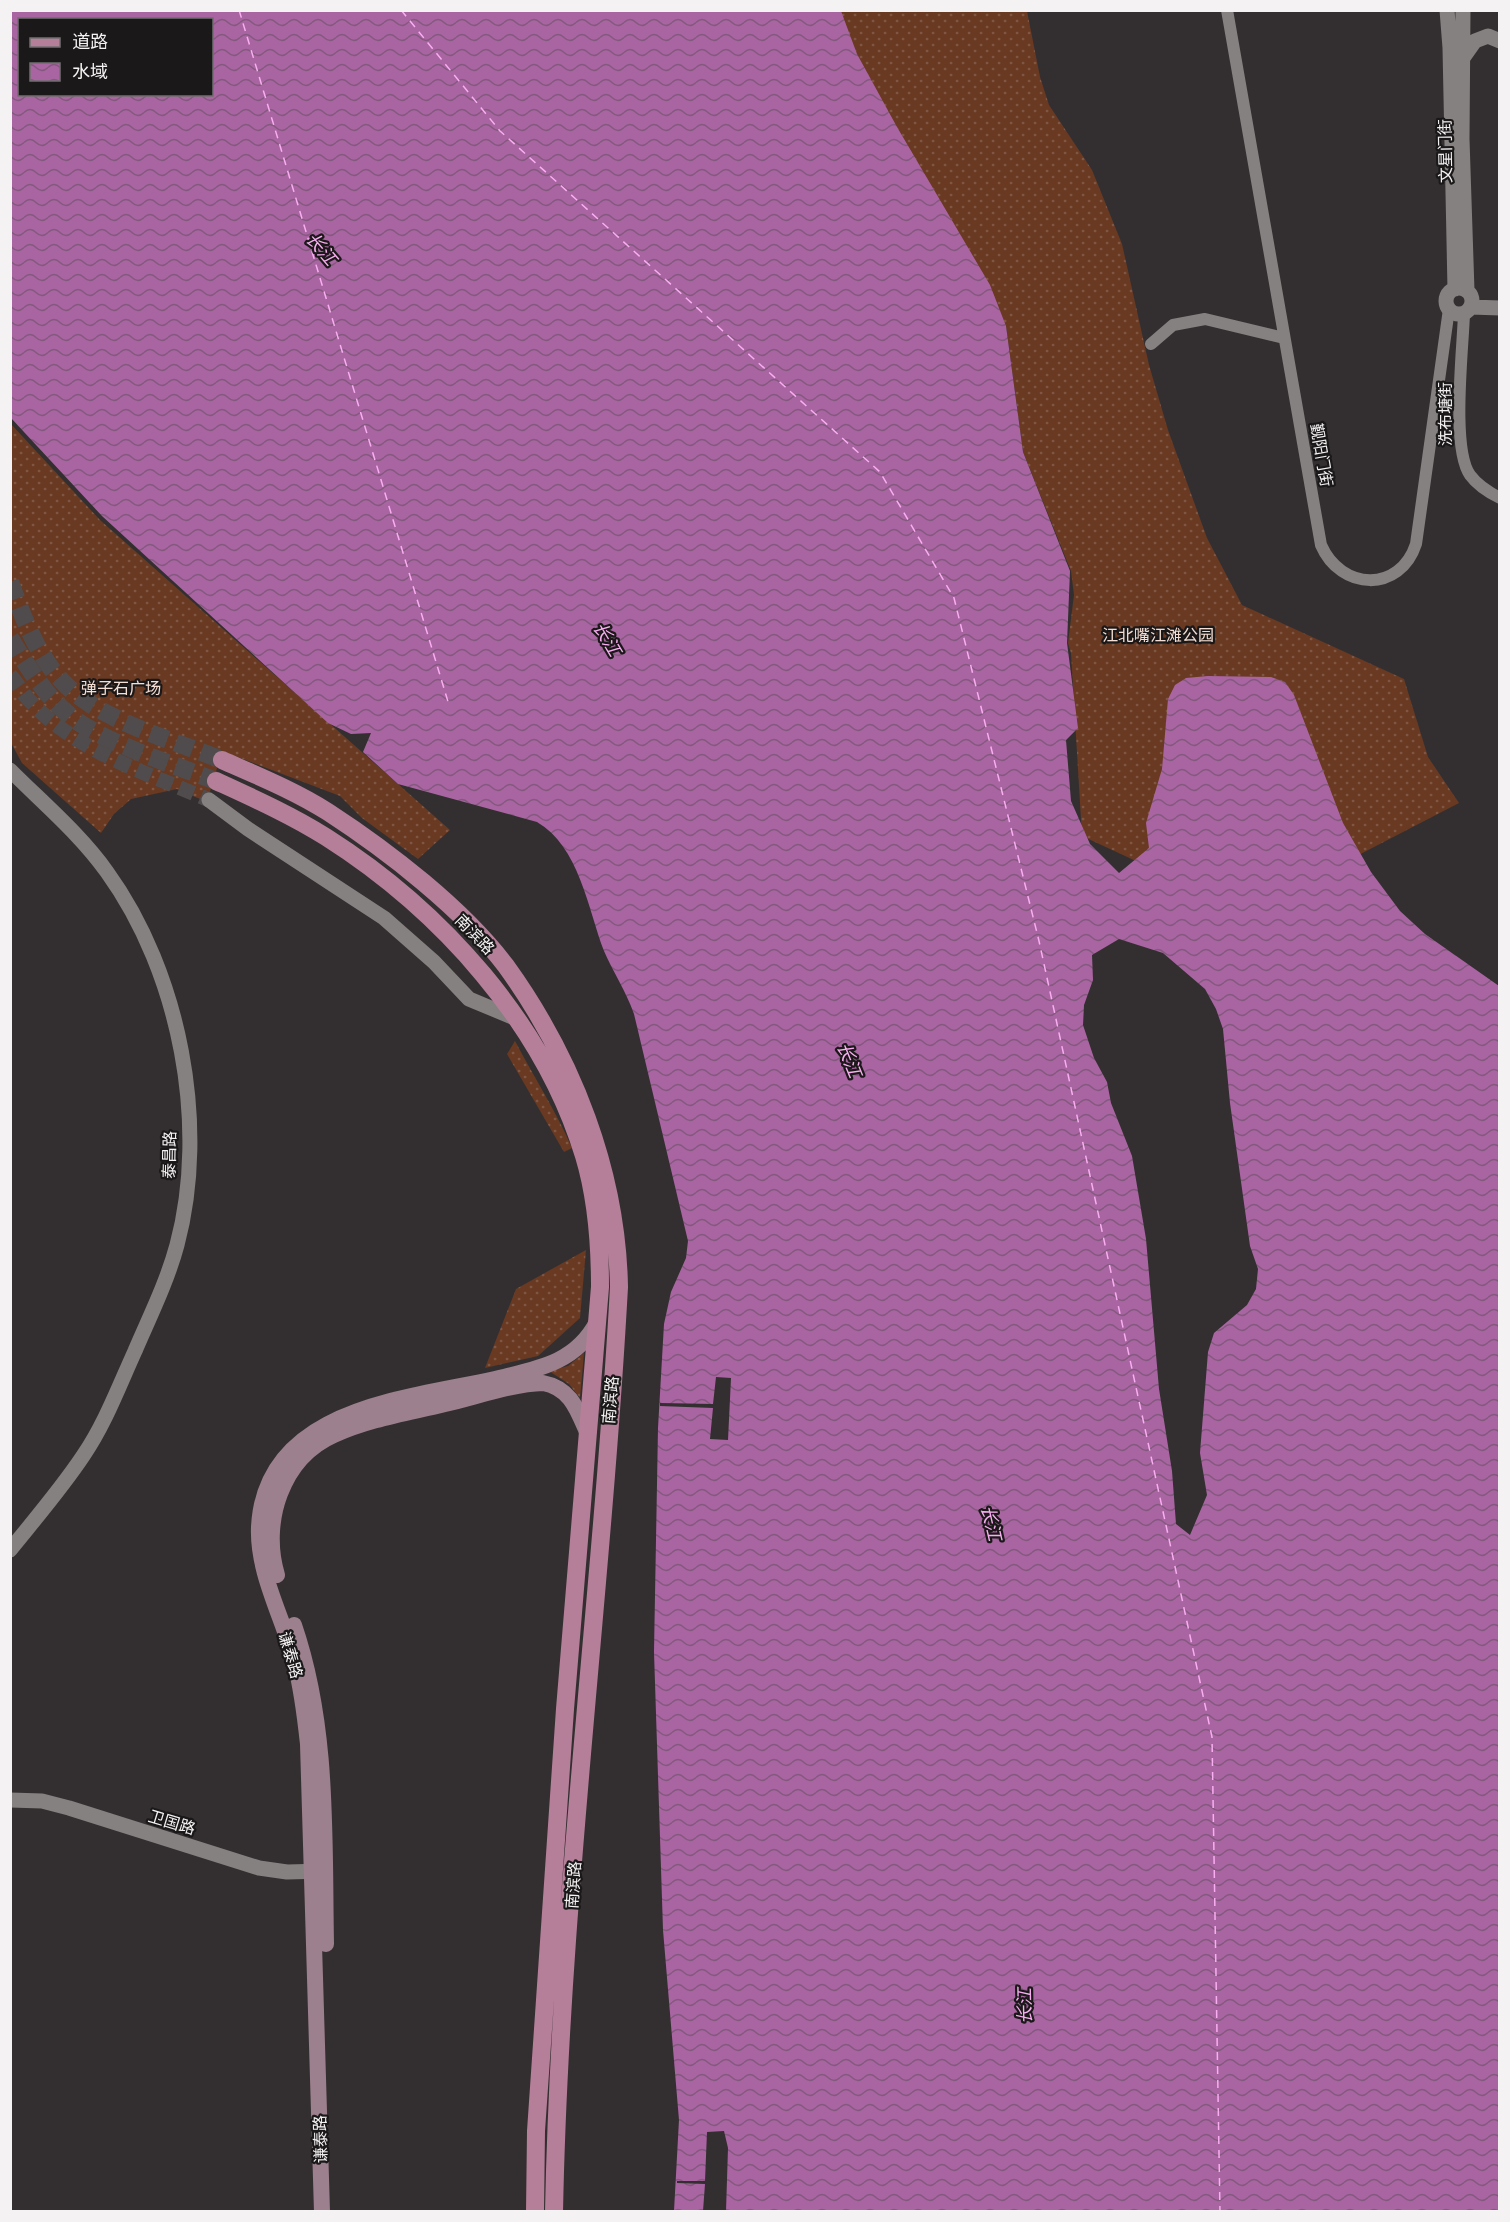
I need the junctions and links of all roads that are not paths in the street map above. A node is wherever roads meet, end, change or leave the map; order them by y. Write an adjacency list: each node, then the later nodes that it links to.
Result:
1 (1227, 10): 9 (street, 觐阳门街)
2 (1447, 10): 7 (street, 文星门街)
3 (1463, 10): 5 (street, 文星门街)
4 (1500, 41): 5 (street)
5 (1463, 58): 7 (street, 文星门街)
6 (1500, 299): 7 (street)
7 (1463, 301): 8 (street); 11 (street, 觐阳门街); 12 (street, 洗布塘街)
8 (1500, 308)
9 (1284, 338): 10 (street); 11 (street, 觐阳门街)
10 (1151, 344)
11 (1440, 379): 12 (street)
12 (1460, 418): 13 (street, 洗布塘街)
13 (1500, 498)
14 (222, 760): 22 (main road, 南滨路)
15 (10, 770): 21 (street, 泰昌路)
16 (216, 781): 18 (main road, 南滨路)
17 (209, 800): 18 (street)
18 (517, 1019): 19 (main road, 南滨路)
19 (597, 1322): 20 (main road, 南滨路); 27 (main road, 谦泰路)
20 (587, 1432): 23 (main road, 南滨路); 27 (main road, 谦泰路)
21 (10, 1550)
22 (590, 1643): 23 (main road); 26 (main road, 南滨路)
23 (569, 1654): 24 (main road, 南滨路)
24 (565, 1709): 26 (main road); 30 (main road, 南滨路)
25 (10, 1800): 27 (street, 卫国路)
26 (578, 1807): 31 (main road, 南滨路)
27 (318, 1872): 28 (main road, 谦泰路); 29 (main road, 谦泰路)
28 (322, 2211)
29 (332, 2211)
30 (535, 2211)
31 (554, 2211)

